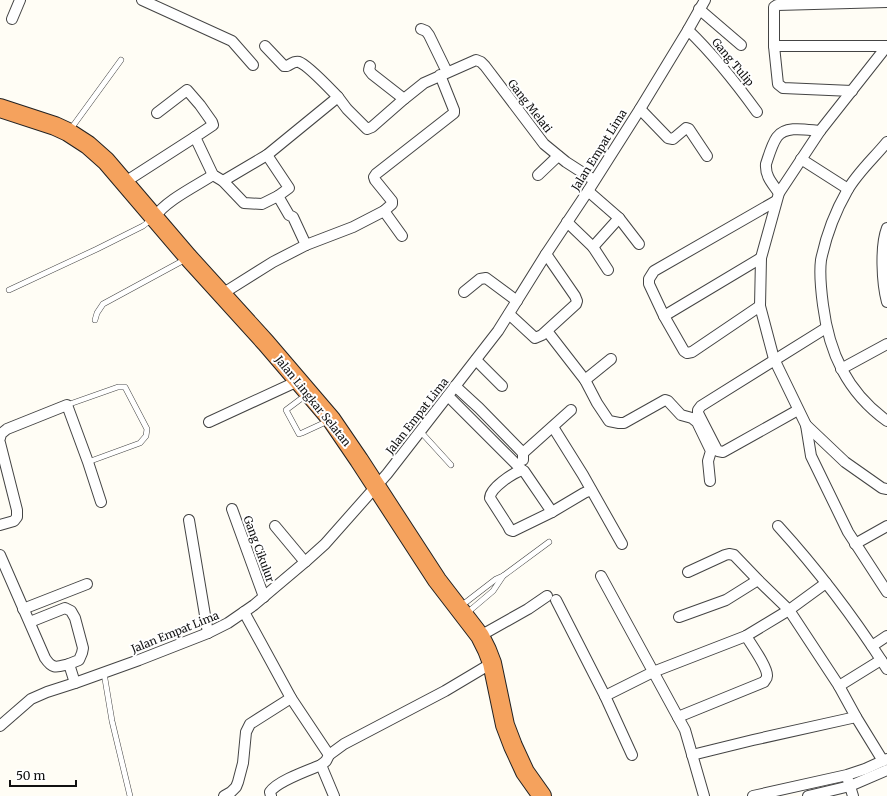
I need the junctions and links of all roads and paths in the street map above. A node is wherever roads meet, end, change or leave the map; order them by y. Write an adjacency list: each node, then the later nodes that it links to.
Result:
1 (20, 0): 6 (street)
2 (705, 0): 5 (street, Jalan Empat Lima)
3 (144, 1): 14 (street)
4 (887, 2): 11 (street)
5 (699, 9): 8 (street, Jalan Empat Lima); 9 (street)
6 (12, 19)
7 (421, 30): 16 (street)
8 (688, 30): 21 (street, Jalan Empat Lima); 22 (street, Gang Tulip)
9 (740, 45)
10 (265, 46): 18 (street)
11 (774, 46): 12 (street); 17 (street)
12 (887, 46): 17 (street)
13 (121, 60): 25 (lane)
14 (253, 65)
15 (370, 66): 19 (street)
16 (443, 74): 19 (street, Gang Melati); 29 (street, Gang Melati); 41 (street)
17 (852, 91): 24 (street)
18 (338, 97): 19 (street, Gang Melati); 28 (street)
19 (404, 99)
20 (0, 108): 25 (highway, Jalan Lingkar Selatan)
21 (640, 109): 30 (street); 34 (street, Jalan Empat Lima)
22 (757, 112)
23 (157, 113): 26 (street)
24 (820, 131): 31 (street); 40 (street)
25 (68, 132): 36 (highway, Jalan Lingkar Selatan)
26 (195, 137): 32 (street); 36 (street)
27 (885, 147): 37 (street)
28 (267, 155): 35 (street); 39 (street)
29 (558, 156): 33 (street); 34 (street, Gang Melati)
30 (707, 156)
31 (801, 159): 37 (street); 40 (street)
32 (213, 175): 35 (street); 42 (street)
33 (538, 175)
34 (594, 180): 38 (street, Jalan Empat Lima)
35 (223, 181): 39 (street)
36 (125, 182): 42 (highway, Jalan Lingkar Selatan)
37 (848, 189): 63 (street)
38 (588, 190): 43 (street); 44 (street, Jalan Empat Lima)
39 (278, 196): 48 (street)
40 (778, 197): 52 (street); 61 (street)
41 (384, 211): 46 (street); 48 (street)
42 (155, 217): 51 (highway, Jalan Lingkar Selatan); 54 (lane)
43 (619, 218): 47 (street); 49 (street)
44 (567, 222): 49 (street); 50 (street, Jalan Empat Lima)
45 (887, 228): 58 (street)
46 (402, 236)
47 (639, 244)
48 (306, 245): 56 (street)
49 (594, 247): 53 (street)
50 (546, 254): 57 (street, Jalan Empat Lima); 64 (street)
51 (188, 257): 56 (highway, Jalan Lingkar Selatan); 62 (lane)
52 (761, 258): 59 (street); 61 (street)
53 (608, 270)
54 (9, 290)
55 (464, 292): 57 (street)
56 (222, 294): 73 (highway, Jalan Lingkar Selatan)
57 (517, 301): 60 (street, Jalan Empat Lima)
58 (887, 302)
59 (760, 306): 61 (street); 67 (street)
60 (509, 314): 64 (street); 68 (street, Jalan Empat Lima)
61 (664, 316)
62 (95, 320)
63 (826, 328): 67 (street); 69 (street)
64 (547, 331): 70 (street)
65 (887, 344): 69 (street)
66 (611, 359): 70 (street)
67 (774, 359): 77 (street); 77 (street)
68 (476, 360): 71 (street, Jalan Empat Lima); 72 (street)
69 (841, 369): 79 (street)
70 (585, 380): 92 (street)
71 (455, 386): 74 (street, Jalan Empat Lima); 87 (street)
72 (502, 386)
73 (303, 387): 78 (highway, Jalan Lingkar Selatan); 78 (lane); 80 (street)
74 (448, 396): 83 (street, Jalan Empat Lima); 91 (street)
75 (67, 405): 84 (street); 89 (street); 89 (lane)
76 (571, 410): 82 (street)
77 (798, 410): 81 (street)
78 (330, 419): 93 (highway, Jalan Lingkar Selatan)
79 (887, 421)
80 (209, 422)
81 (806, 424): 86 (street); 88 (street)
82 (553, 427): 87 (street); 95 (street)
83 (420, 431): 90 (lane); 93 (street, Jalan Empat Lima)
84 (0, 438)
85 (0, 443): 101 (street)
86 (826, 445): 88 (street); 94 (street)
87 (523, 453): 91 (street)
88 (811, 456): 107 (street)
89 (88, 462): 97 (street)
90 (451, 465)
91 (522, 470): 99 (street); 99 (street)
92 (710, 481)
93 (376, 487): 109 (street, Jalan Empat Lima); 120 (highway, Jalan Lingkar Selatan)
94 (884, 488): 96 (street)
95 (592, 490): 99 (street); 106 (street)
96 (887, 497)
97 (101, 502)
98 (232, 510): 117 (street, Gang Cikulur)
99 (552, 512)
100 (189, 520): 124 (street)
101 (0, 526)
102 (274, 526): 109 (street)
103 (778, 526): 114 (street)
104 (887, 526): 107 (street)
105 (549, 542): 111 (lane)
106 (622, 544)
107 (855, 544): 116 (street)
108 (0, 556): 118 (street)
109 (305, 562): 117 (street, Jalan Empat Lima)
110 (688, 572): 113 (street)
111 (503, 576): 120 (lane); 120 (lane)
112 (602, 576): 133 (street)
113 (758, 580): 119 (street); 122 (street)
114 (826, 583): 119 (street); 128 (street)
115 (87, 584): 118 (street)
116 (887, 592)
117 (264, 596): 121 (street, Jalan Empat Lima)
118 (23, 609): 123 (street)
119 (789, 610): 126 (street); 136 (street)
120 (462, 611): 125 (highway, Jalan Lingkar Selatan)
121 (244, 612): 124 (street, Jalan Empat Lima); 138 (street)
122 (679, 617)
123 (30, 622): 131 (street); 131 (street)
124 (208, 633): 134 (street, Jalan Empat Lima)
125 (480, 636): 130 (highway, Jalan Lingkar Selatan); 137 (street)
126 (746, 636): 133 (street); 139 (street)
127 (887, 636): 128 (street)
128 (872, 646): 129 (street)
129 (881, 660): 132 (street); 136 (street)
130 (492, 663): 142 (street); 153 (highway, Jalan Lingkar Selatan)
131 (69, 664): 135 (street)
132 (887, 669)
133 (653, 672): 137 (street); 139 (street)
134 (104, 673): 135 (street, Jalan Empat Lima); 149 (lane)
135 (75, 683): 141 (street, Jalan Empat Lima)
136 (839, 686): 140 (street)
137 (605, 696): 143 (street)
138 (291, 698): 142 (street); 150 (street)
139 (678, 716): 144 (street)
140 (856, 717): 144 (street); 145 (street)
141 (4, 722)
142 (329, 755): 146 (street)
143 (632, 755)
144 (692, 755): 154 (street)
145 (886, 763): 147 (street); 148 (street)
146 (321, 764): 151 (street); 152 (street)
147 (846, 775): 148 (street); 155 (street)
148 (851, 791): 156 (street)
149 (130, 796)
150 (224, 796)
151 (271, 796)
152 (334, 796)
153 (542, 796)
154 (704, 796)
155 (753, 796)
156 (808, 796)

